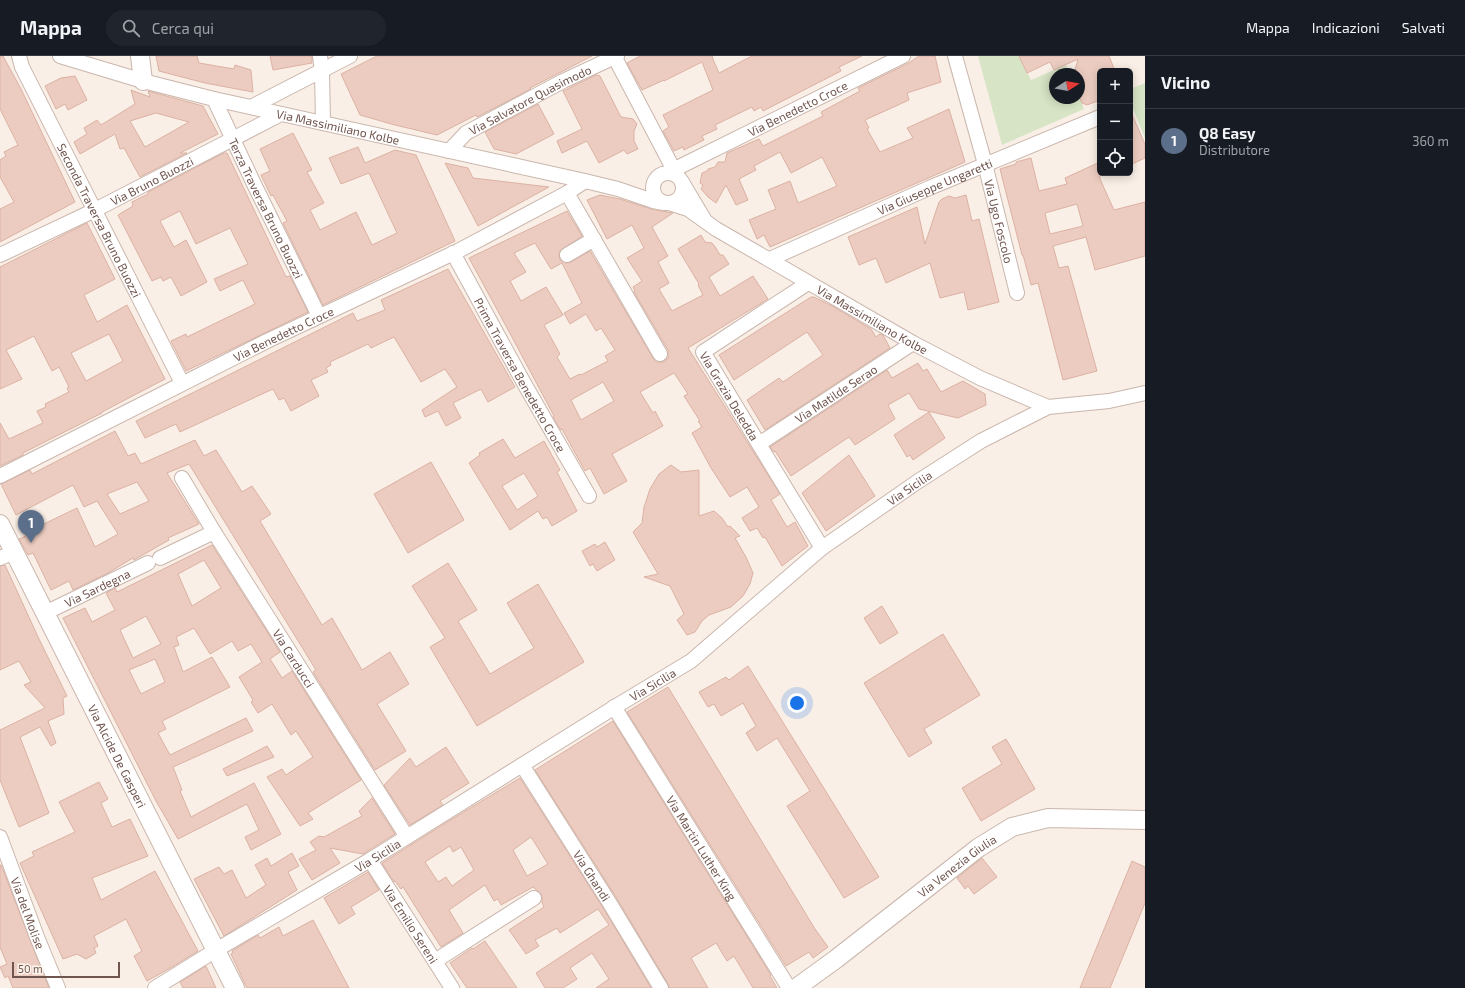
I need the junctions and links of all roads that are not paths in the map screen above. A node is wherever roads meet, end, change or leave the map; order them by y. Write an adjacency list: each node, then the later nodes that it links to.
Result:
1 (19, 56): 25 (street, Seconda Traversa Bruno Buozzi)
2 (60, 56): 10 (street, Via Massimiliano Kolbe)
3 (140, 56): 10 (street)
4 (320, 56): 9 (street)
5 (350, 56): 9 (street)
6 (615, 56): 17 (street, Via Salvatore Quasimodo); 19 (street)
7 (903, 56): 19 (street, Via Benedetto Croce)
8 (955, 56): 18 (street, Via Ugo Foscolo)
9 (322, 71): 12 (street); 15 (street)
10 (143, 81): 11 (street, Via Massimiliano Kolbe)
11 (214, 99): 12 (street, Via Massimiliano Kolbe); 16 (street, Terza Traversa Bruno Buozzi)
12 (251, 107): 13 (street, Via Massimiliano Kolbe)
13 (281, 114): 15 (street, Via Massimiliano Kolbe); 16 (street, Via Bruno Buozzi)
14 (1097, 118): 18 (street, Via Giuseppe Ungaretti)
15 (322, 123): 17 (street, Via Massimiliano Kolbe)
16 (233, 139): 25 (street, Via Bruno Buozzi); 34 (street, Terza Traversa Bruno Buozzi)
17 (449, 151): 21 (street, Via Massimiliano Kolbe)
18 (985, 164): 31 (street, Via Giuseppe Ungaretti); 33 (street, Via Ugo Foscolo)
19 (677, 175): 20 (street, Via Massimiliano Kolbe); 24 (street); 26 (street, Via Massimiliano Kolbe)
20 (657, 178): 22 (street, Via Massimiliano Kolbe); 24 (street)
21 (585, 181): 22 (street, Via Massimiliano Kolbe); 23 (street, Via Benedetto Croce)
22 (618, 189): 24 (street, Via Massimiliano Kolbe)
23 (567, 193): 27 (street); 28 (street, Via Benedetto Croce)
24 (666, 203): 26 (street, Via Massimiliano Kolbe)
25 (95, 210): 29 (street, Via Bruno Buozzi); 37 (street, Seconda Traversa Bruno Buozzi)
26 (704, 220): 31 (street, Via Massimiliano Kolbe)
27 (594, 240): 30 (street); 36 (street)
28 (453, 253): 34 (street, Via Benedetto Croce); 43 (street, Prima Traversa Benedetto Croce)
29 (0, 255)
30 (566, 255)
31 (770, 259): 32 (street, Via Massimiliano Kolbe)
32 (808, 283): 35 (street, Via Massimiliano Kolbe); 40 (street, Via Grazia Deledda)
33 (1017, 293)
34 (319, 316): 37 (street, Via Benedetto Croce)
35 (913, 343): 39 (street, Via Massimiliano Kolbe); 40 (street, Via Matilde Serao)
36 (660, 354)
37 (182, 383): 41 (street, Via Benedetto Croce)
38 (1145, 393): 39 (street, Via Sicilia)
39 (1048, 407): 46 (street, Via Sicilia)
40 (759, 444): 46 (street, Via Grazia Deledda)
41 (0, 476)
42 (182, 478): 45 (street, Via Carducci)
43 (589, 496)
44 (0, 524): 47 (street, Via Alcide De Gasperi)
45 (214, 532): 48 (street, Via Sardegna); 52 (street, Via Carducci)
46 (822, 548): 49 (street, Via Sicilia)
47 (7, 555): 48 (street, Via Alcide De Gasperi)
48 (45, 614): 56 (street, Via Alcide De Gasperi)
49 (614, 707): 50 (street, Via Sicilia); 63 (street, Via Martin Luther King)
50 (522, 765): 52 (street, Via Sicilia); 62 (street, Via Ghandi)
51 (1145, 820): 64 (street, Via Venezia Giulia)
52 (407, 836): 54 (street, Via Sicilia)
53 (0, 837): 58 (street, Via del Molise)
54 (370, 860): 56 (street, Via Sicilia); 57 (street, Via Emilio Sereni)
55 (534, 898): 57 (street)
56 (216, 950): 59 (street, Via Sicilia); 60 (street, Via Alcide De Gasperi)
57 (435, 961): 61 (street, Via Emilio Sereni)
58 (58, 988)
59 (155, 988)
60 (235, 988)
61 (452, 988)
62 (661, 988)
63 (789, 988)
64 (796, 988)

